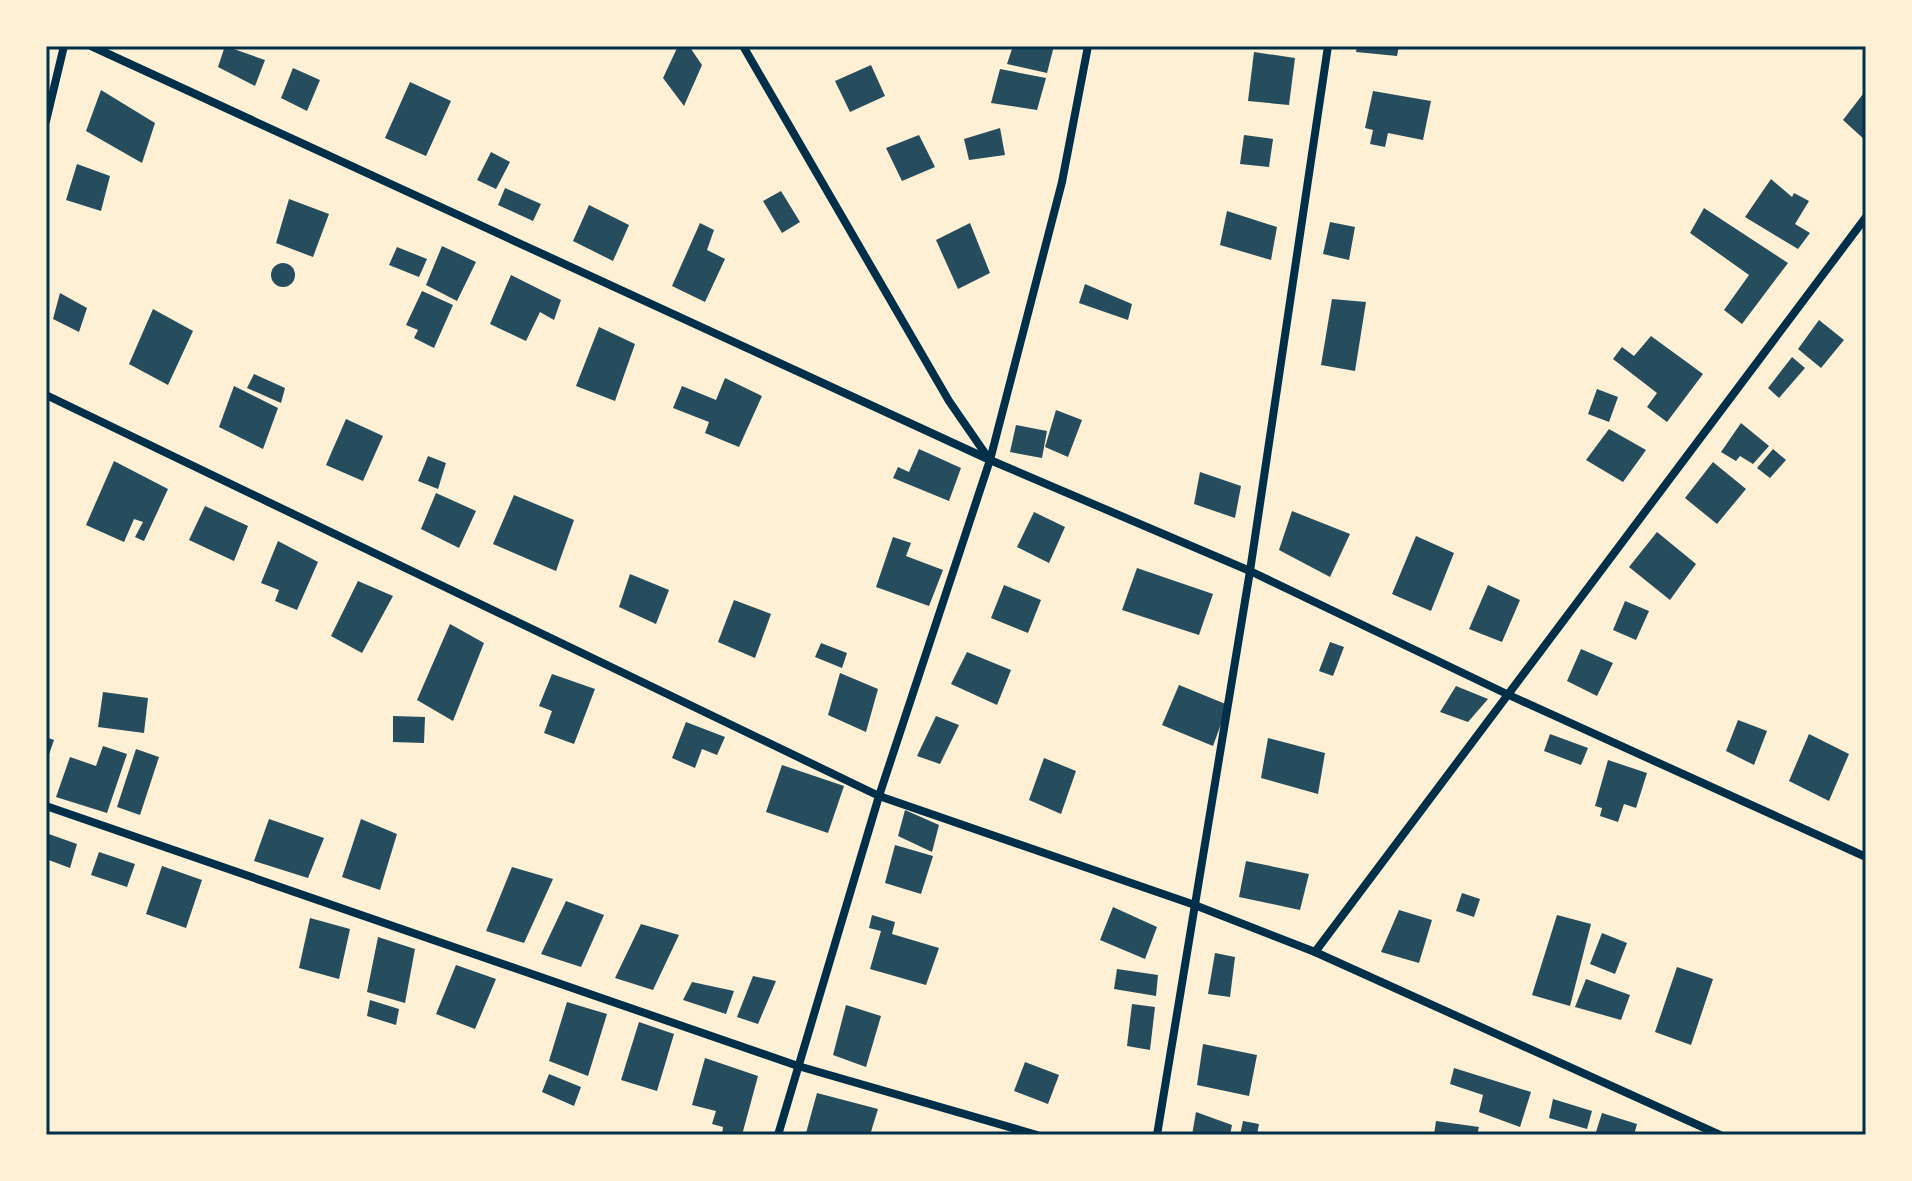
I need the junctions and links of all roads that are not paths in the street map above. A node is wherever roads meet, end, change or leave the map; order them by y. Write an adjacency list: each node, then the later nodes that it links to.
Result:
1 (64, 46): 6 (street)
2 (91, 46): 9 (street)
3 (743, 46): 9 (street)
4 (1088, 46): 9 (street)
5 (1328, 46): 10 (street)
6 (46, 121)
7 (1866, 217): 11 (street)
8 (46, 395): 12 (street)
9 (990, 460): 10 (street); 12 (street)
10 (1250, 571): 11 (street); 15 (street)
11 (1511, 696): 14 (street); 16 (street)
12 (879, 796): 15 (street); 17 (street)
13 (46, 806): 17 (street)
14 (1866, 857)
15 (1192, 904): 16 (street); 20 (street)
16 (1315, 952): 21 (street)
17 (798, 1066): 18 (street); 19 (street)
18 (778, 1135)
19 (1037, 1135)
20 (1157, 1135)
21 (1720, 1135)

